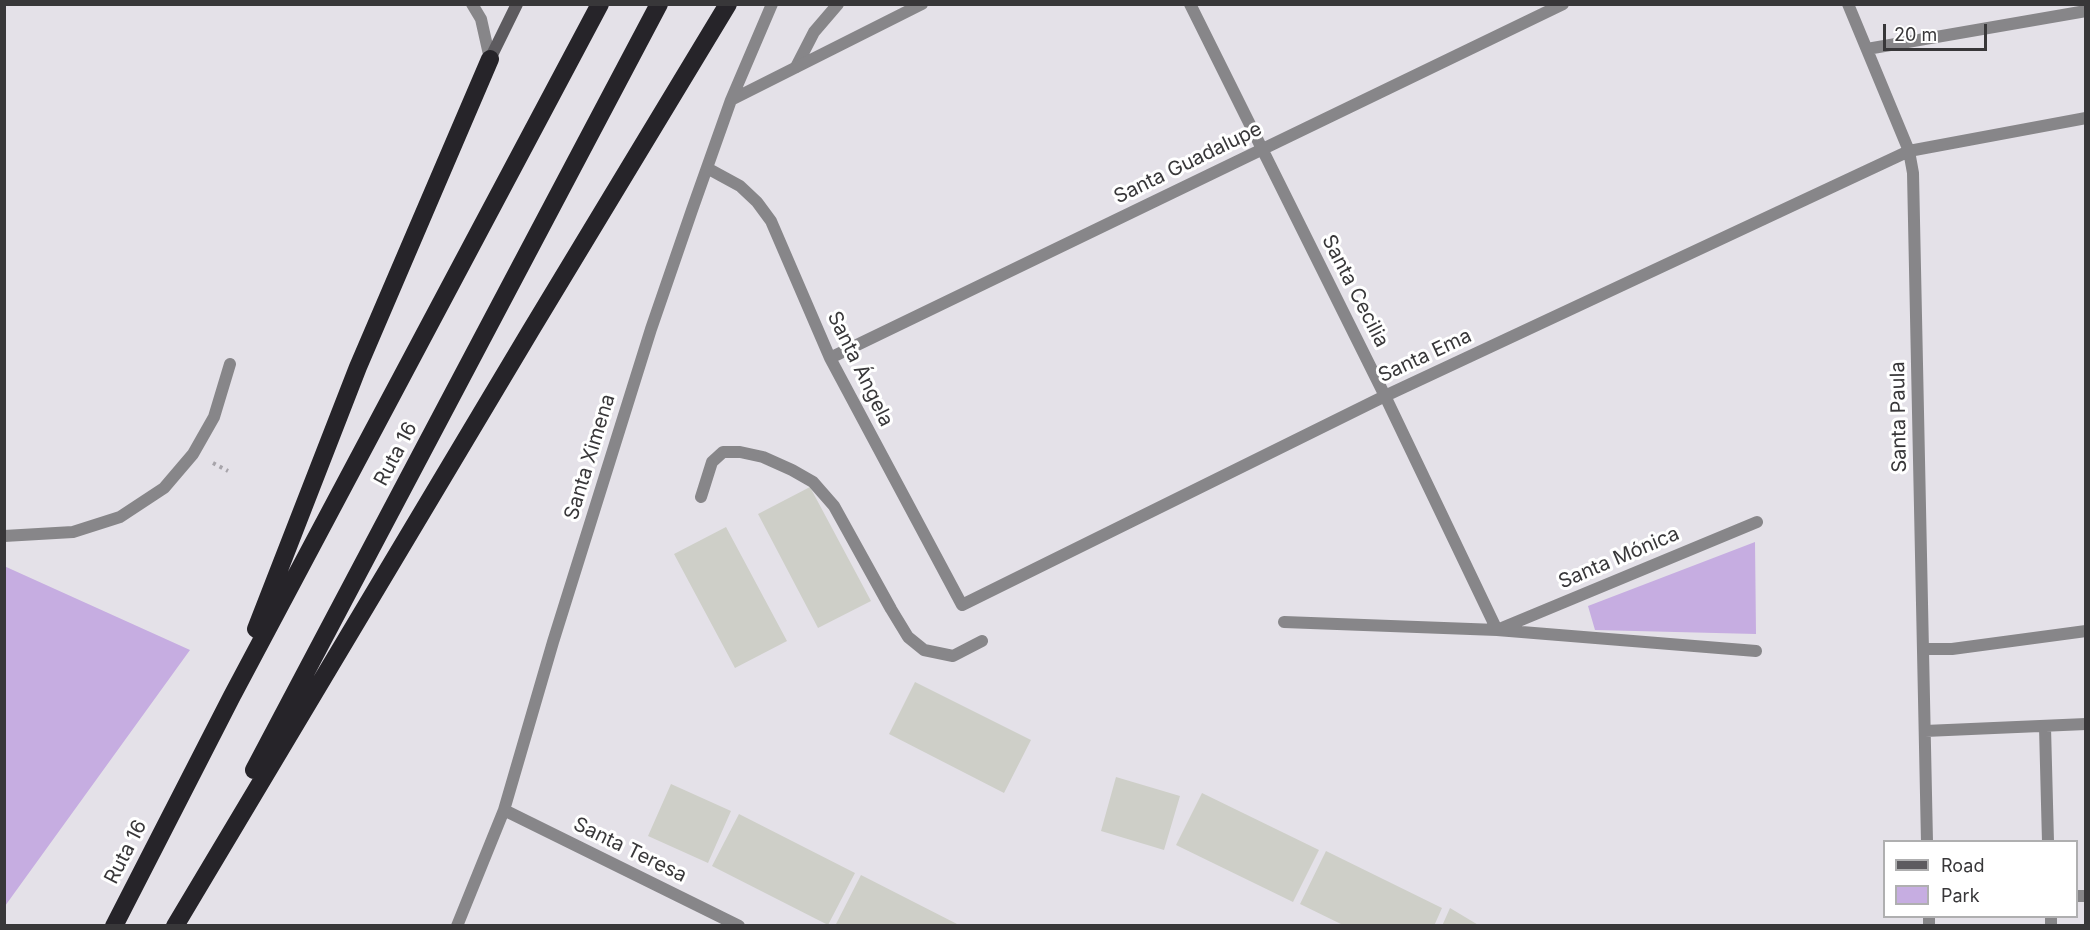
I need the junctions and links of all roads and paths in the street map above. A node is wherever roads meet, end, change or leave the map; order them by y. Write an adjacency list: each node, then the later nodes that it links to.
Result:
1 (472, 4): 14 (street)
2 (517, 4): 14 (main road)
3 (600, 4): 34 (highway, Ruta 16)
4 (659, 4): 42 (highway, Ruta 16)
5 (728, 4): 42 (highway)
6 (772, 4): 16 (street, Santa Ximena)
7 (838, 4): 15 (street)
8 (921, 4): 15 (street)
9 (1190, 4): 18 (street, Santa Cecilia)
10 (1563, 4): 18 (street, Santa Guadalupe)
11 (1848, 4): 13 (street, Santa Paula)
12 (2085, 11): 13 (street)
13 (1867, 49): 19 (street, Santa Paula)
14 (490, 59): 34 (highway)
15 (796, 68): 16 (street)
16 (731, 100): 20 (street, Santa Ximena)
17 (2085, 118): 19 (street, Santa Ema)
18 (1261, 149): 21 (street, Santa Guadalupe); 23 (street, Santa Cecilia)
19 (1909, 151): 23 (street, Santa Ema); 32 (street, Santa Paula)
20 (707, 168): 21 (street, Santa Ángela); 38 (street, Santa Ximena)
21 (830, 358): 27 (street, Santa Ángela)
22 (230, 364): 26 (street)
23 (1385, 396): 27 (street, Santa Ema); 29 (street, Santa Cecilia)
24 (701, 497): 31 (street)
25 (1757, 522): 29 (street, Santa Mónica)
26 (4, 536)
27 (962, 605)
28 (1284, 622): 29 (street, Santa Mónica)
29 (1497, 630): 33 (street, Santa Mónica)
30 (2085, 631): 32 (street)
31 (982, 641)
32 (1923, 649): 37 (street, Santa Paula)
33 (1756, 651)
34 (232, 696): 41 (highway, Ruta 16)
35 (2085, 724): 36 (street)
36 (2045, 726): 37 (street); 40 (street)
37 (1925, 731): 39 (street, Santa Paula)
38 (504, 810): 43 (street, Santa Ximena); 44 (street, Santa Teresa)
39 (1927, 840)
40 (2048, 840)
41 (114, 926)
42 (173, 926)
43 (457, 926)
44 (739, 926)

